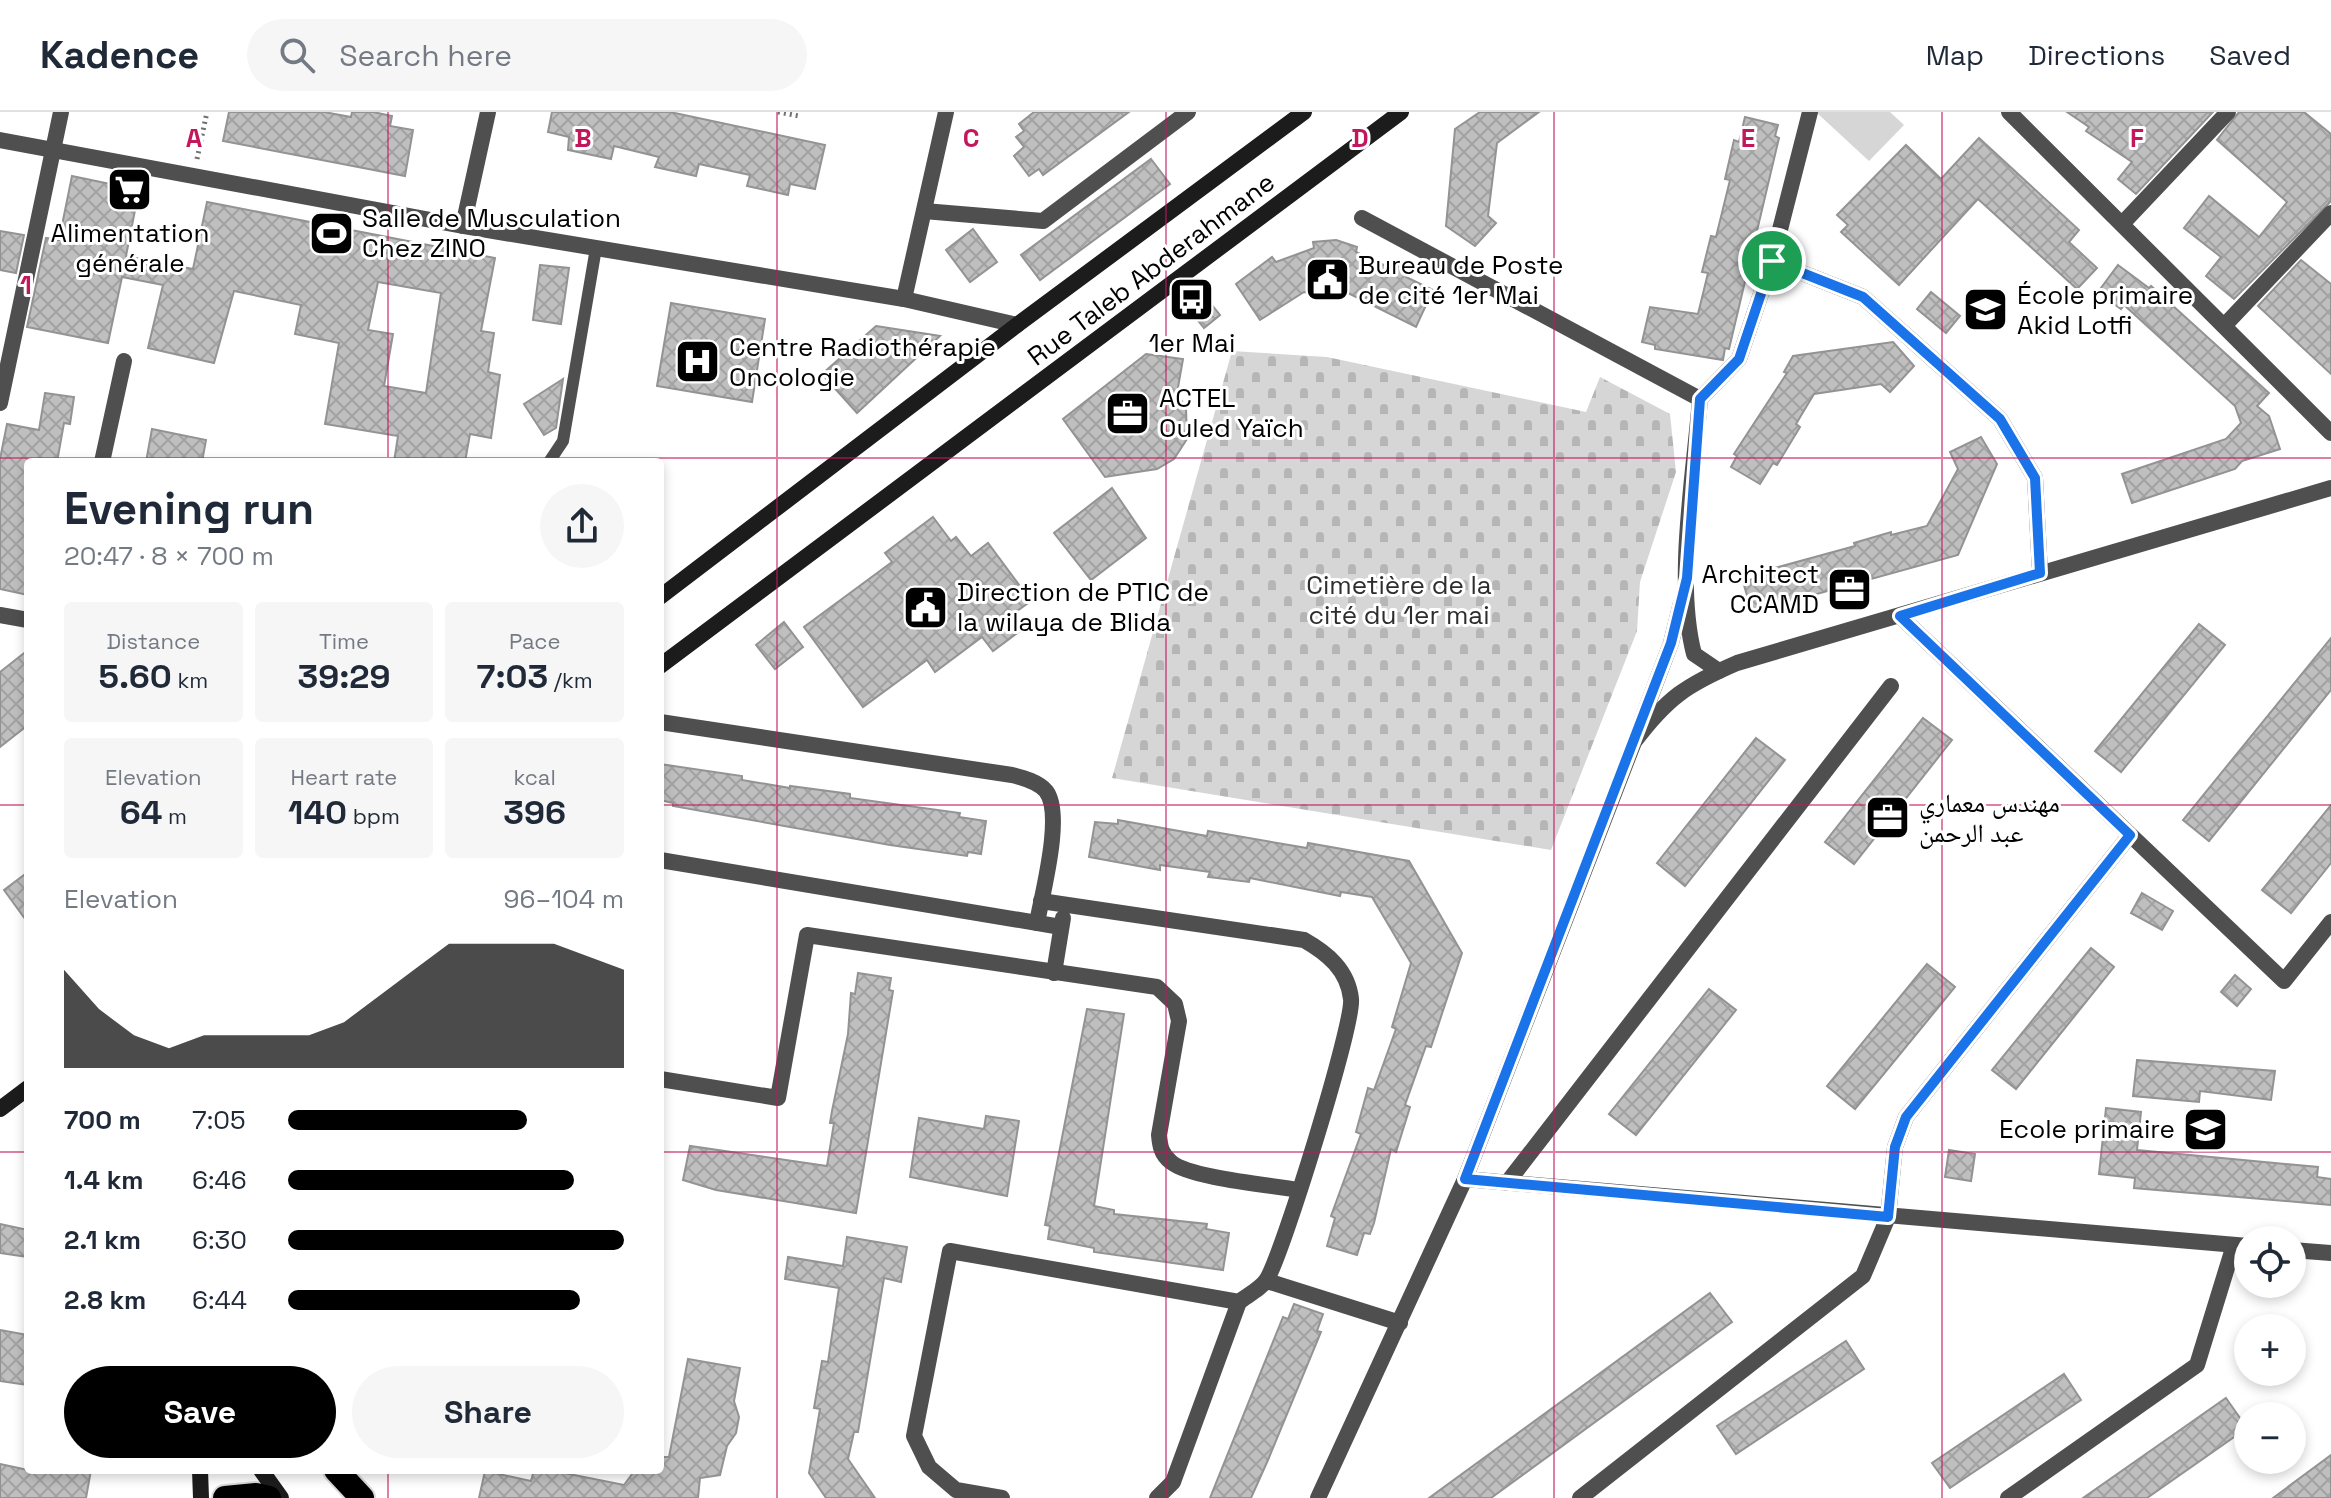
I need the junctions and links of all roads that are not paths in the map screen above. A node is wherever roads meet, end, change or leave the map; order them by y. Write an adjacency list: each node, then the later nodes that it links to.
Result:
1 (61, 112): 11 (street)
2 (488, 112): 16 (street)
3 (946, 112): 12 (street)
4 (1188, 112): 12 (street)
5 (1304, 112): 20 (main road, Rue Taleb Abderahmane)
6 (1401, 112): 35 (main road, Rue Taleb Abderahmane)
7 (1810, 112): 18 (street)
8 (2009, 112): 15 (street)
9 (2228, 112): 15 (street)
10 (0, 140): 11 (street)
11 (52, 150): 16 (street); 24 (street)
12 (924, 211): 19 (street)
13 (2331, 213): 21 (street)
14 (1362, 218): 23 (street)
15 (2122, 224): 21 (street)
16 (463, 226): 17 (street)
17 (596, 248): 19 (street); 27 (lane)
18 (1772, 261): 23 (street); 29 (street)
19 (904, 299): 20 (street)
20 (1017, 325): 31 (main road, Rue Taleb Abderahmane)
21 (2224, 326): 25 (street)
22 (124, 361): 26 (street)
23 (1700, 399): 30 (street)
24 (0, 403)
25 (2331, 433)
26 (103, 458)
27 (552, 458)
28 (2331, 488): 29 (street)
29 (2040, 573): 33 (street)
30 (1687, 578): 36 (street); 39 (street)
31 (664, 594)
32 (0, 615): 34 (street)
33 (1900, 616): 36 (street); 40 (street)
34 (24, 619)
35 (664, 663)
36 (1719, 671): 39 (street)
37 (1891, 686): 52 (street)
38 (664, 723): 42 (street)
39 (1634, 742): 51 (street)
40 (2130, 835): 44 (street); 54 (street)
41 (664, 861): 45 (street)
42 (1041, 901): 43 (street); 45 (street)
43 (1065, 904): 46 (street); 53 (street)
44 (2331, 922)
45 (1037, 923): 46 (street)
46 (1061, 927): 47 (street)
47 (1054, 973): 48 (street); 53 (street)
48 (664, 1080)
49 (24, 1091): 50 (main road)
50 (0, 1109)
51 (1465, 1179): 52 (street); 61 (street)
52 (1507, 1183): 54 (street)
53 (1298, 1190): 59 (street)
54 (1888, 1217): 55 (street); 73 (street)
55 (2234, 1245)
56 (2306, 1251): 57 (street)
57 (2331, 1253)
58 (2234, 1265): 74 (street)
59 (1267, 1281): 60 (street); 61 (street)
60 (1239, 1302): 71 (street); 72 (street)
61 (1400, 1323): 65 (street)
62 (200, 1474): 66 (main road)
63 (264, 1474): 69 (main road)
64 (340, 1474): 70 (highway)
65 (1323, 1493)
66 (201, 1498)
67 (225, 1498): 68 (highway)
68 (269, 1498)
69 (281, 1498)
70 (362, 1498)
71 (1002, 1498)
72 (1157, 1498)
73 (1580, 1498)
74 (2008, 1498)

